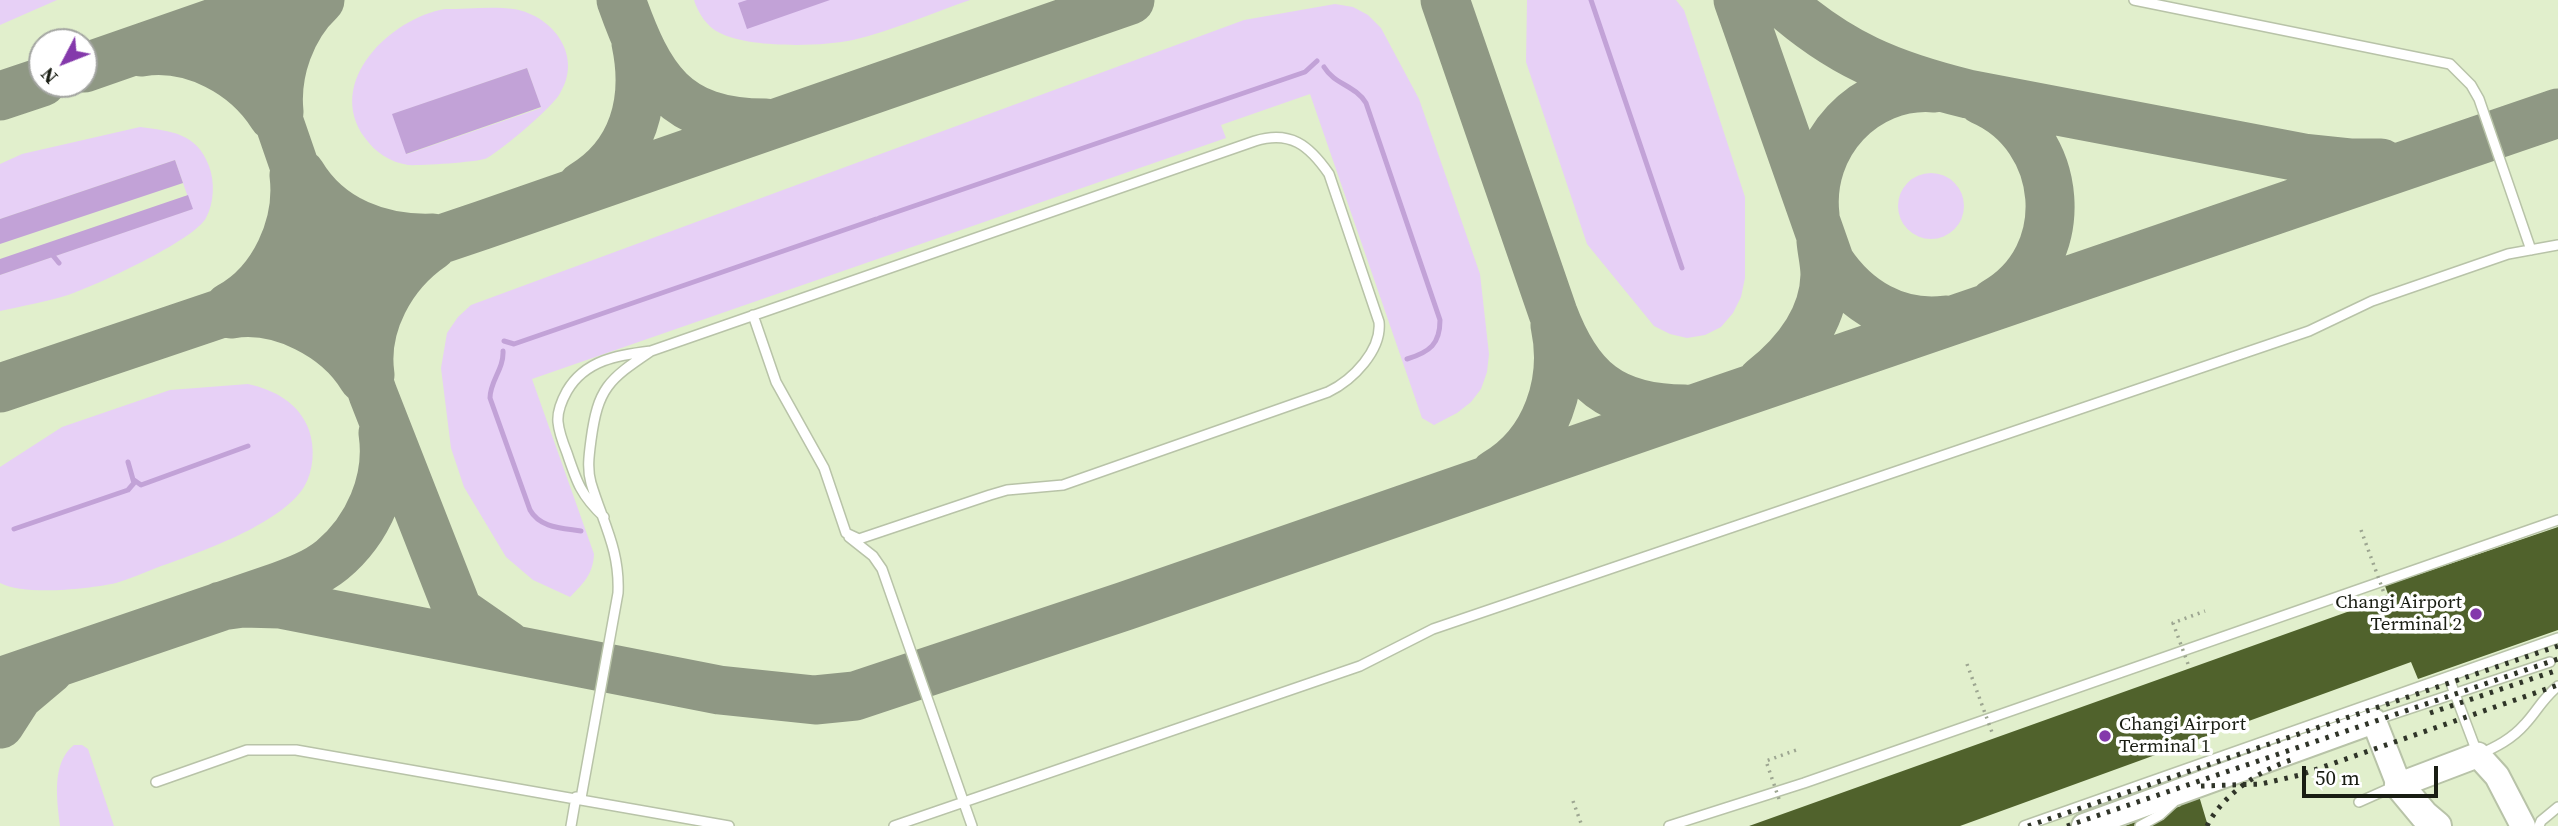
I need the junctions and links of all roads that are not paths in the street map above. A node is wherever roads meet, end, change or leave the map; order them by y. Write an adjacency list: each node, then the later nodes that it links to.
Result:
1 (2134, 0): 3 (lane)
2 (2558, 245): 3 (lane)
3 (2530, 250): 20 (lane)
4 (753, 315): 5 (lane); 8 (lane); 8 (lane)
5 (651, 351): 6 (lane); 6 (lane)
6 (604, 517): 19 (lane)
7 (2558, 520): 27 (lane)
8 (846, 533): 20 (lane)
9 (2558, 638): 11 (lane)
10 (2550, 662): 13 (lane)
11 (2449, 678): 13 (lane); 28 (lane)
12 (2558, 686): 15 (lane)
13 (2455, 694): 14 (lane); 15 (lane)
14 (2374, 721): 17 (main road); 18 (main road)
15 (2478, 755): 18 (main road); 32 (main road)
16 (156, 782): 19 (lane)
17 (2194, 785): 29 (main road); 30 (lane)
18 (2399, 785): 21 (lane); 31 (highway)
19 (579, 798): 23 (lane); 24 (lane)
20 (964, 802): 25 (lane); 26 (lane)
21 (2359, 802)
22 (2558, 807): 33 (lane)
23 (571, 826)
24 (729, 826)
25 (894, 826)
26 (972, 826)
27 (1669, 826)
28 (2024, 826)
29 (2084, 826)
30 (2140, 826)
31 (2437, 826)
32 (2523, 826)
33 (2539, 826)

